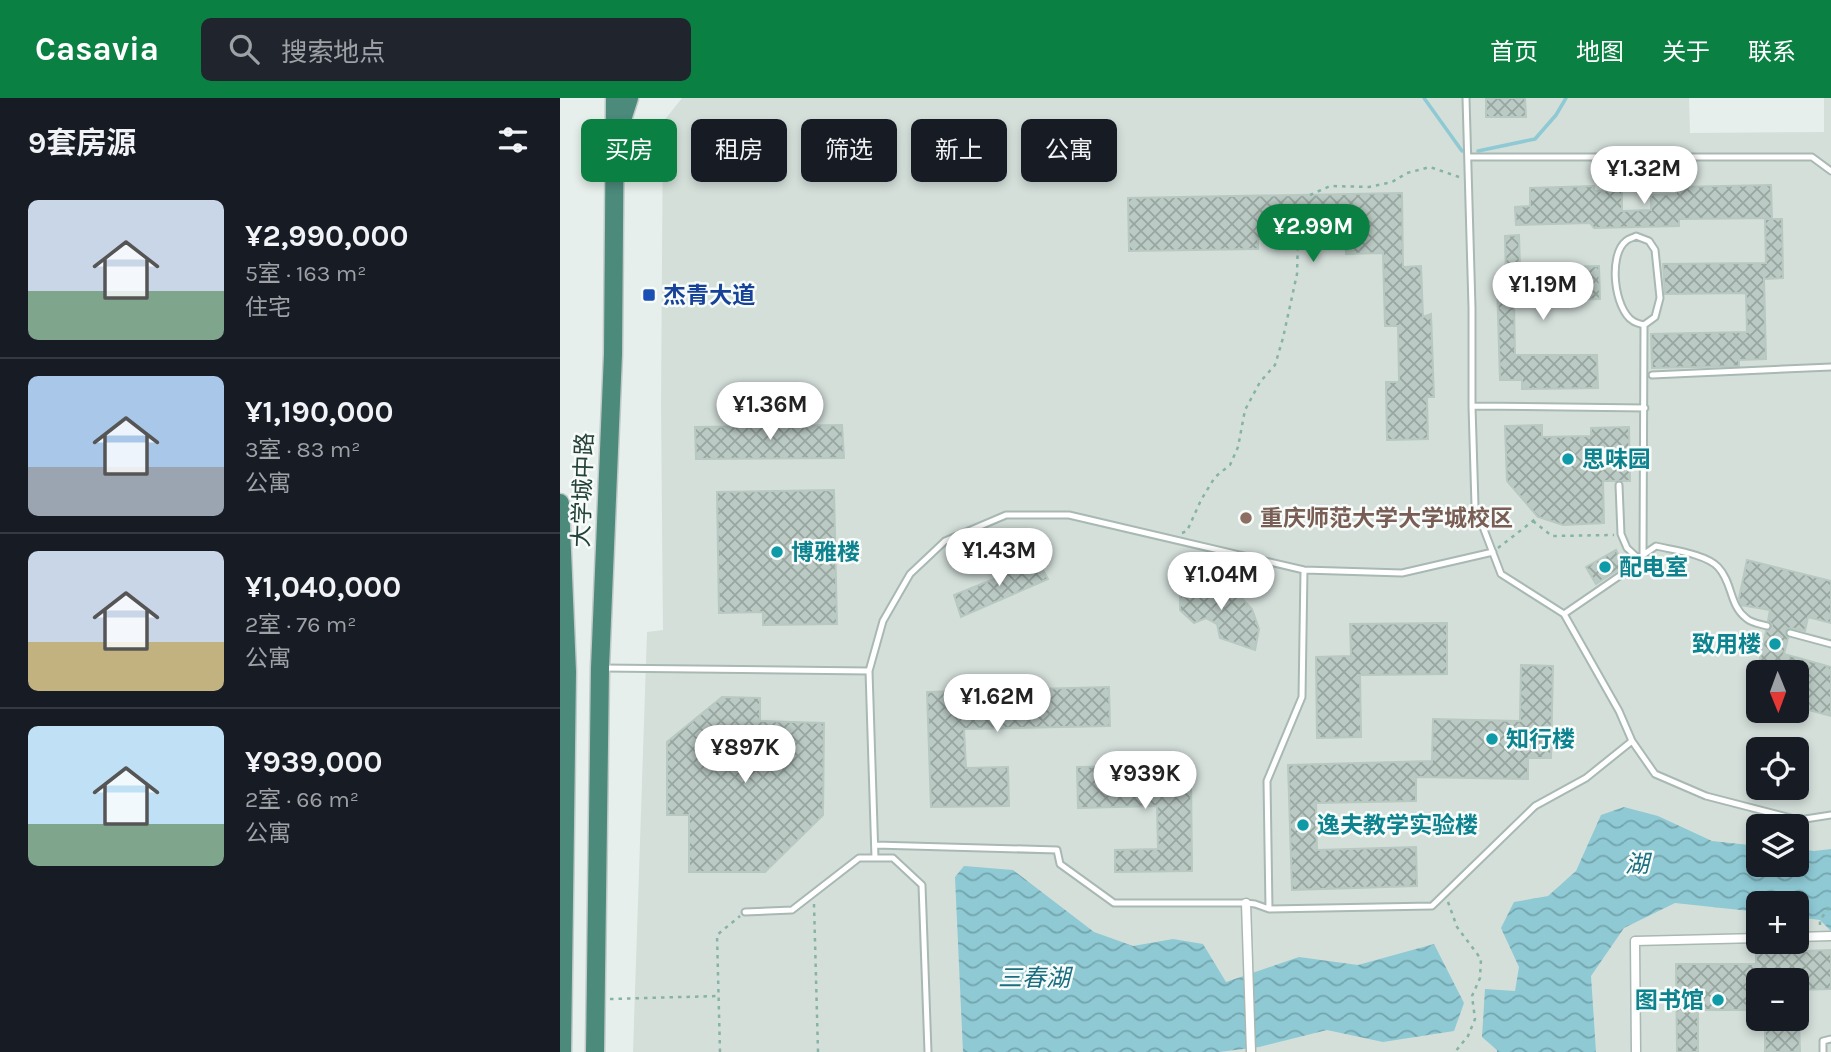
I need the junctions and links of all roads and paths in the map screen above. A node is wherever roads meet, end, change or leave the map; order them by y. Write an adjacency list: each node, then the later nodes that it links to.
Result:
1 (615, 98): 4 (highway, 大学城中路)
2 (629, 98): 5 (highway)
3 (1466, 98): 6 (lane)
4 (615, 119)
5 (622, 119)
6 (1468, 157): 7 (lane); 8 (lane)
7 (1831, 172)
8 (1468, 181): 10 (path); 15 (lane)
9 (615, 182): 30 (highway, 大学城中路)
10 (1310, 195)
11 (1298, 239): 22 (path)
12 (1644, 325): 12 (lane); 16 (lane)
13 (1831, 366): 14 (lane)
14 (1652, 375)
15 (1472, 406): 16 (lane); 23 (lane)
16 (1645, 408): 24 (lane)
17 (1619, 485): 21 (lane)
18 (560, 503): 49 (highway, 大学城中路)
19 (1538, 517): 20 (path)
20 (1533, 521): 21 (path); 23 (path)
21 (1621, 534): 24 (lane)
22 (1169, 538): 25 (lane); 31 (lane)
23 (1493, 552): 25 (lane); 26 (lane)
24 (1641, 557): 26 (lane); 27 (lane)
25 (1304, 570): 40 (lane)
26 (1564, 614): 32 (lane)
27 (1767, 626)
28 (1790, 633): 29 (lane)
29 (1831, 644)
30 (600, 668): 31 (lane); 47 (highway, 大学城中路)
31 (869, 671): 34 (lane)
32 (1632, 741): 33 (lane); 37 (lane)
33 (1831, 815)
34 (874, 845): 35 (lane); 38 (lane)
35 (875, 858): 36 (lane); 53 (lane)
36 (814, 893): 41 (lane); 52 (path)
37 (1445, 893): 40 (lane); 55 (path)
38 (1246, 903): 40 (lane); 54 (street)
39 (1831, 905): 42 (path)
40 (1269, 909)
41 (744, 912): 46 (path)
42 (1820, 919)
43 (1831, 936): 44 (street)
44 (1809, 937)
45 (1746, 938): 56 (street)
46 (719, 996): 47 (path); 51 (path)
47 (596, 999): 50 (highway, 大学城中路)
48 (1831, 1039): 57 (lane)
49 (562, 1052)
50 (595, 1052)
51 (720, 1052)
52 (818, 1052)
53 (928, 1052)
54 (1251, 1052)
55 (1455, 1052)
56 (1636, 1052)
57 (1823, 1052)

